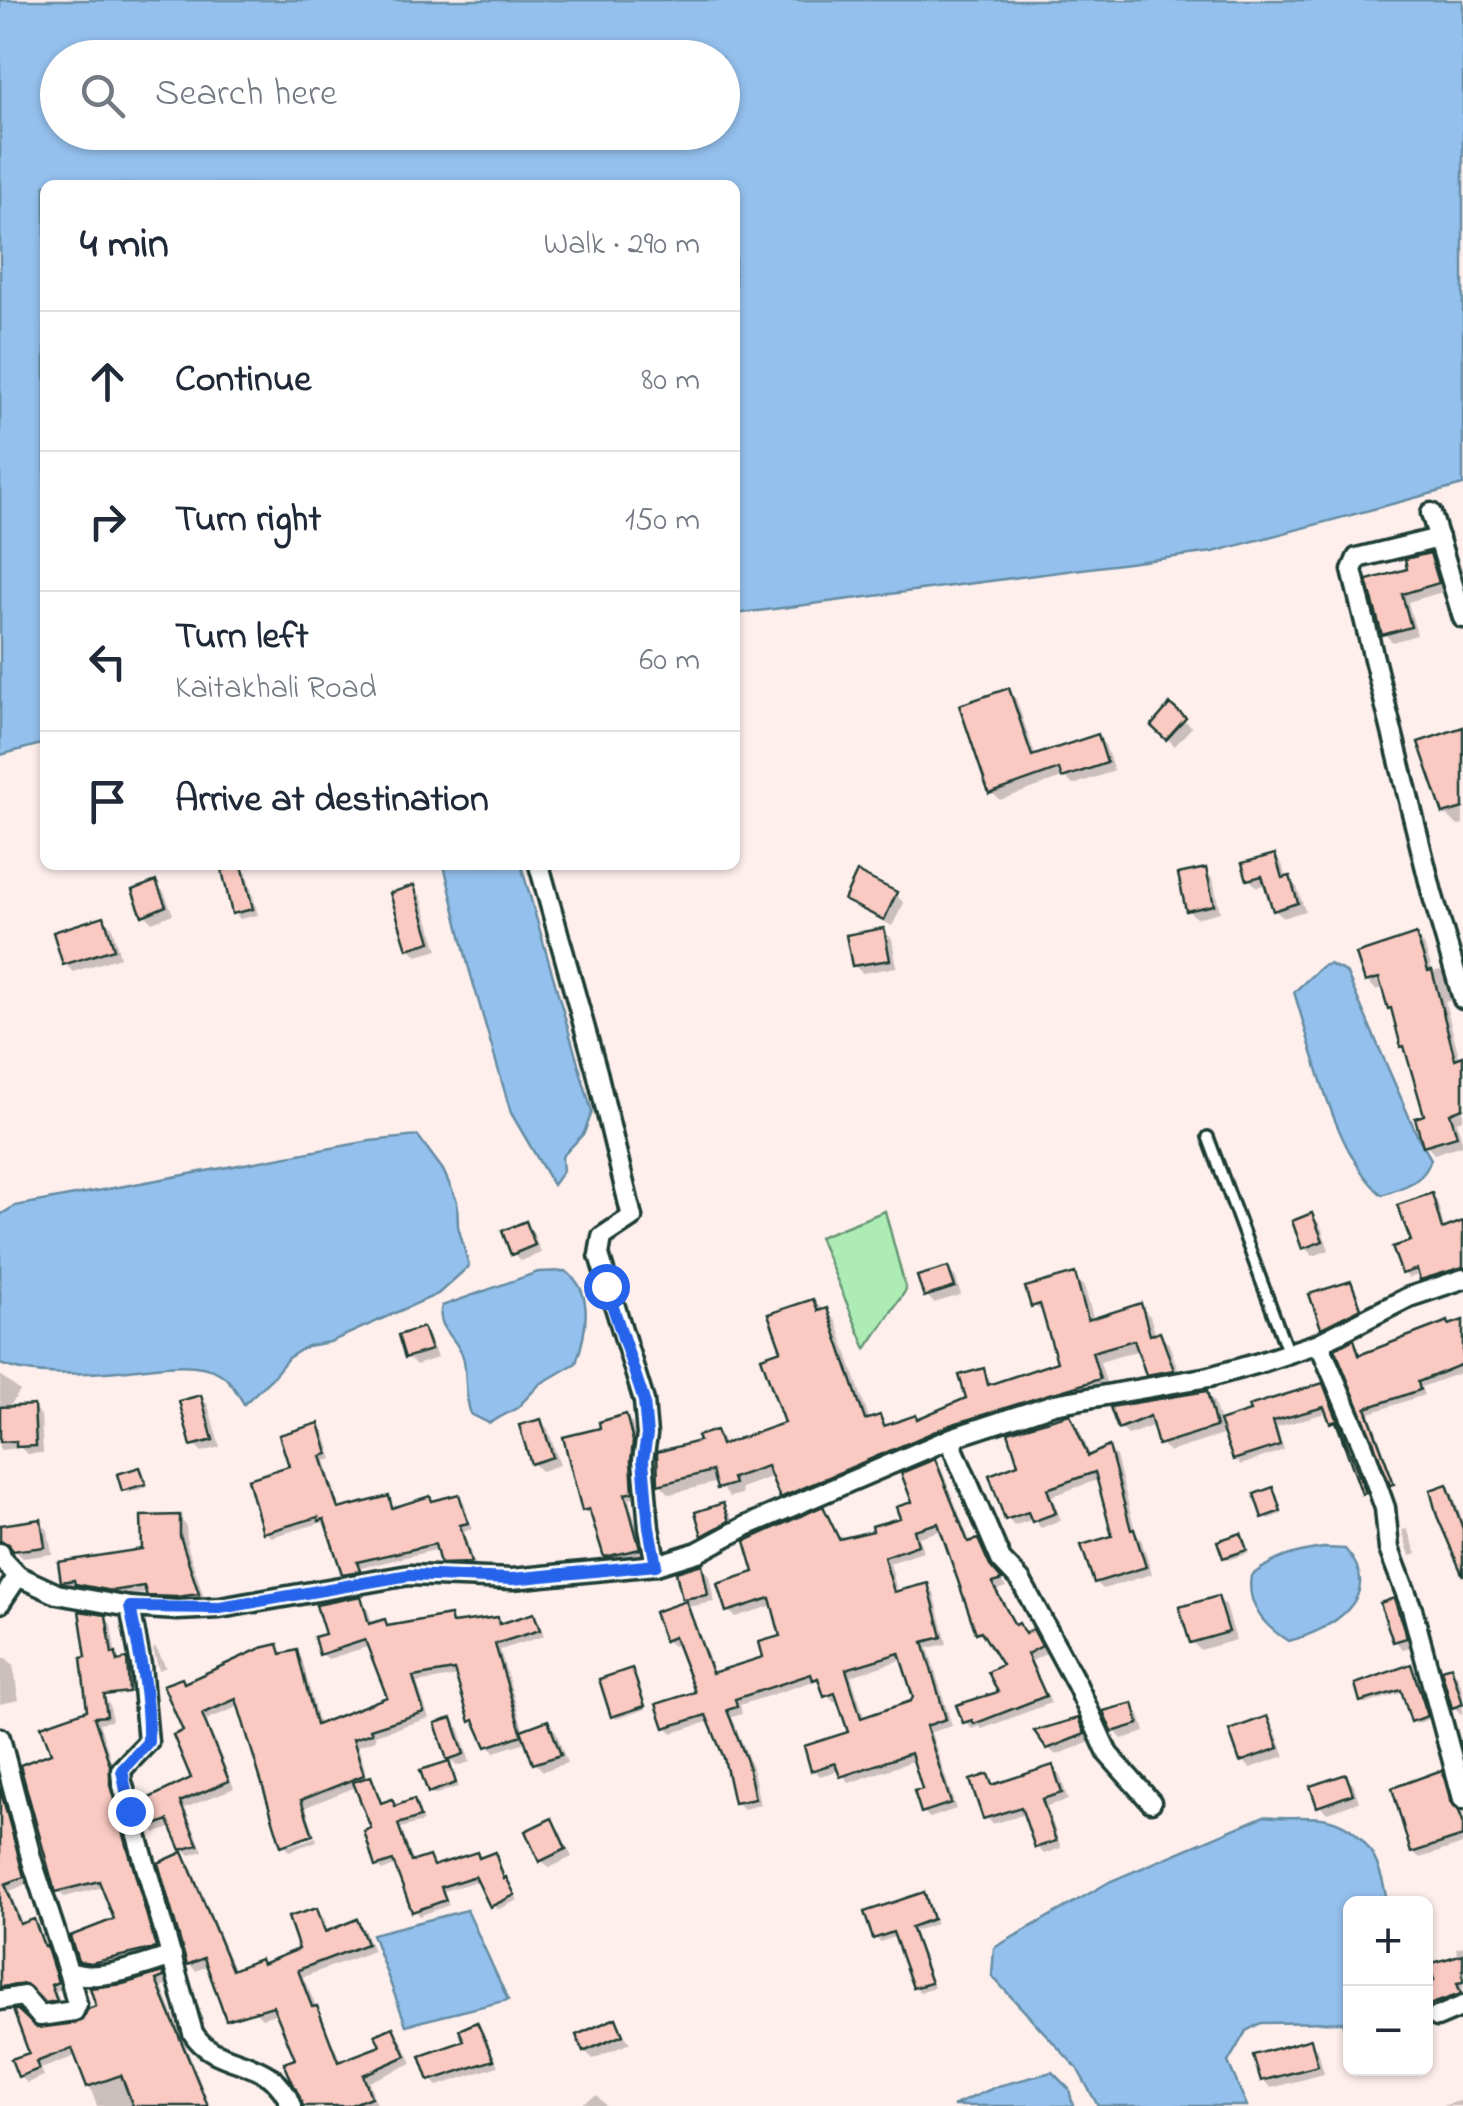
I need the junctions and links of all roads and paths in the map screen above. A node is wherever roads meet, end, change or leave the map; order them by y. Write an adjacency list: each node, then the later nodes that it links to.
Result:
1 (1430, 514): 2 (street)
2 (1439, 538): 3 (street); 5 (street)
3 (1463, 618)
4 (540, 870): 12 (street)
5 (1463, 999)
6 (1208, 1137): 9 (lane)
7 (1463, 1279): 8 (street)
8 (1319, 1343): 9 (street); 17 (street)
9 (1288, 1353): 10 (street)
10 (949, 1439): 12 (street); 18 (street)
11 (0, 1553): 13 (street)
12 (656, 1565): 15 (street)
13 (18, 1576): 14 (street); 15 (street)
14 (0, 1604)
15 (130, 1607): 19 (street)
16 (0, 1738): 20 (street)
17 (1463, 1799)
18 (1151, 1802)
19 (172, 1956): 20 (street); 24 (street)
20 (68, 1971): 21 (street)
21 (0, 2000)
22 (1463, 2006): 23 (street)
23 (1437, 2017)
24 (291, 2106)

